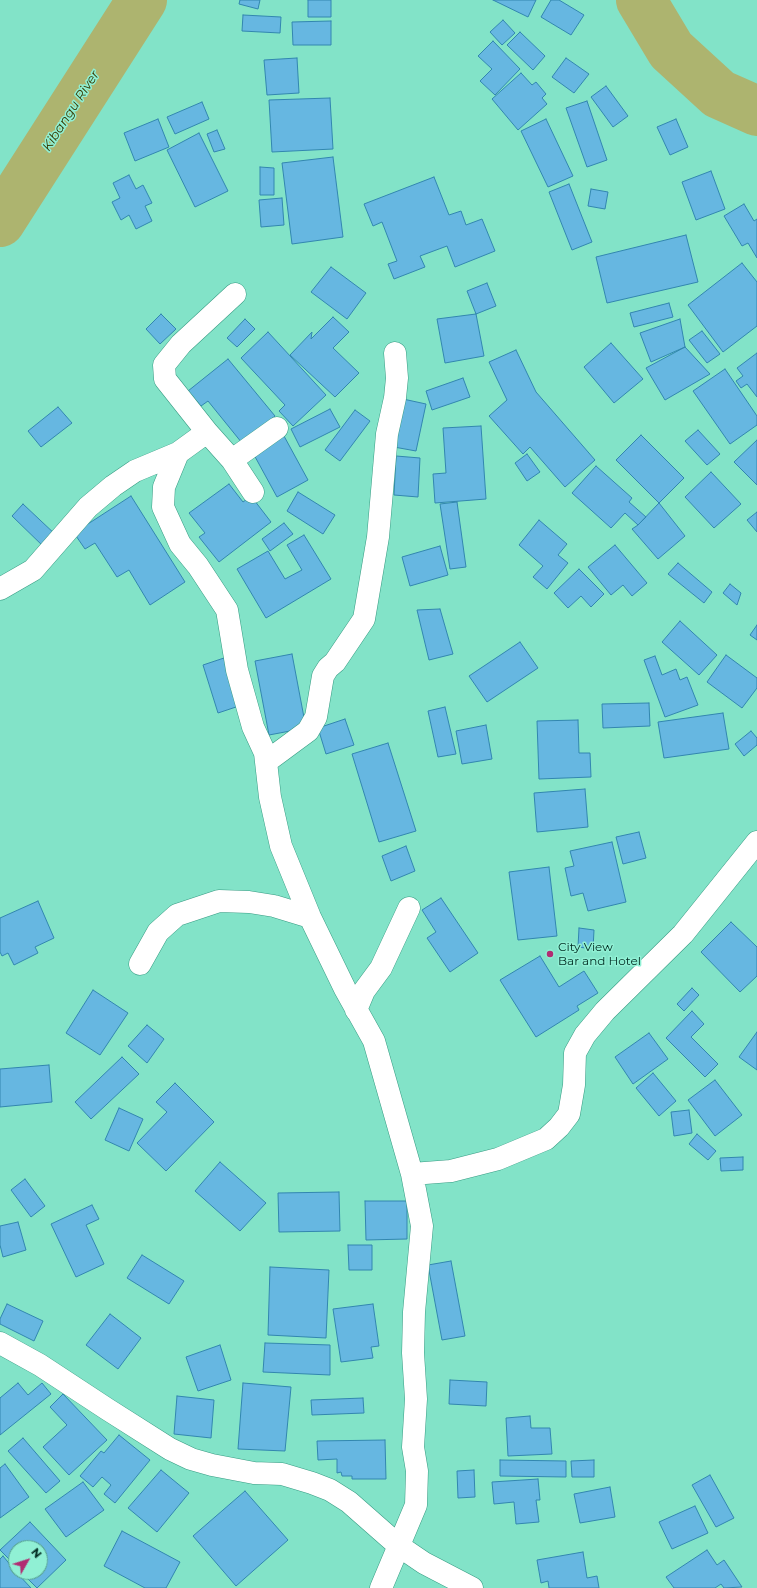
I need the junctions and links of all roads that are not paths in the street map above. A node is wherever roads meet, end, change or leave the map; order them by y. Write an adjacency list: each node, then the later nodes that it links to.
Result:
1 (234, 294): 4 (street)
2 (396, 353): 9 (street)
3 (277, 428): 6 (street)
4 (207, 432): 5 (street); 6 (street)
5 (178, 453): 8 (street); 9 (street)
6 (232, 460): 7 (street)
7 (253, 492)
8 (0, 589)
9 (266, 762): 12 (street)
10 (757, 842): 15 (street)
11 (409, 908): 14 (street)
12 (310, 917): 13 (street); 14 (street)
13 (140, 964)
14 (356, 1010): 15 (street)
15 (412, 1174): 17 (street)
16 (0, 1343): 17 (street)
17 (399, 1546): 18 (street); 19 (street)
18 (381, 1588)
19 (472, 1588)

